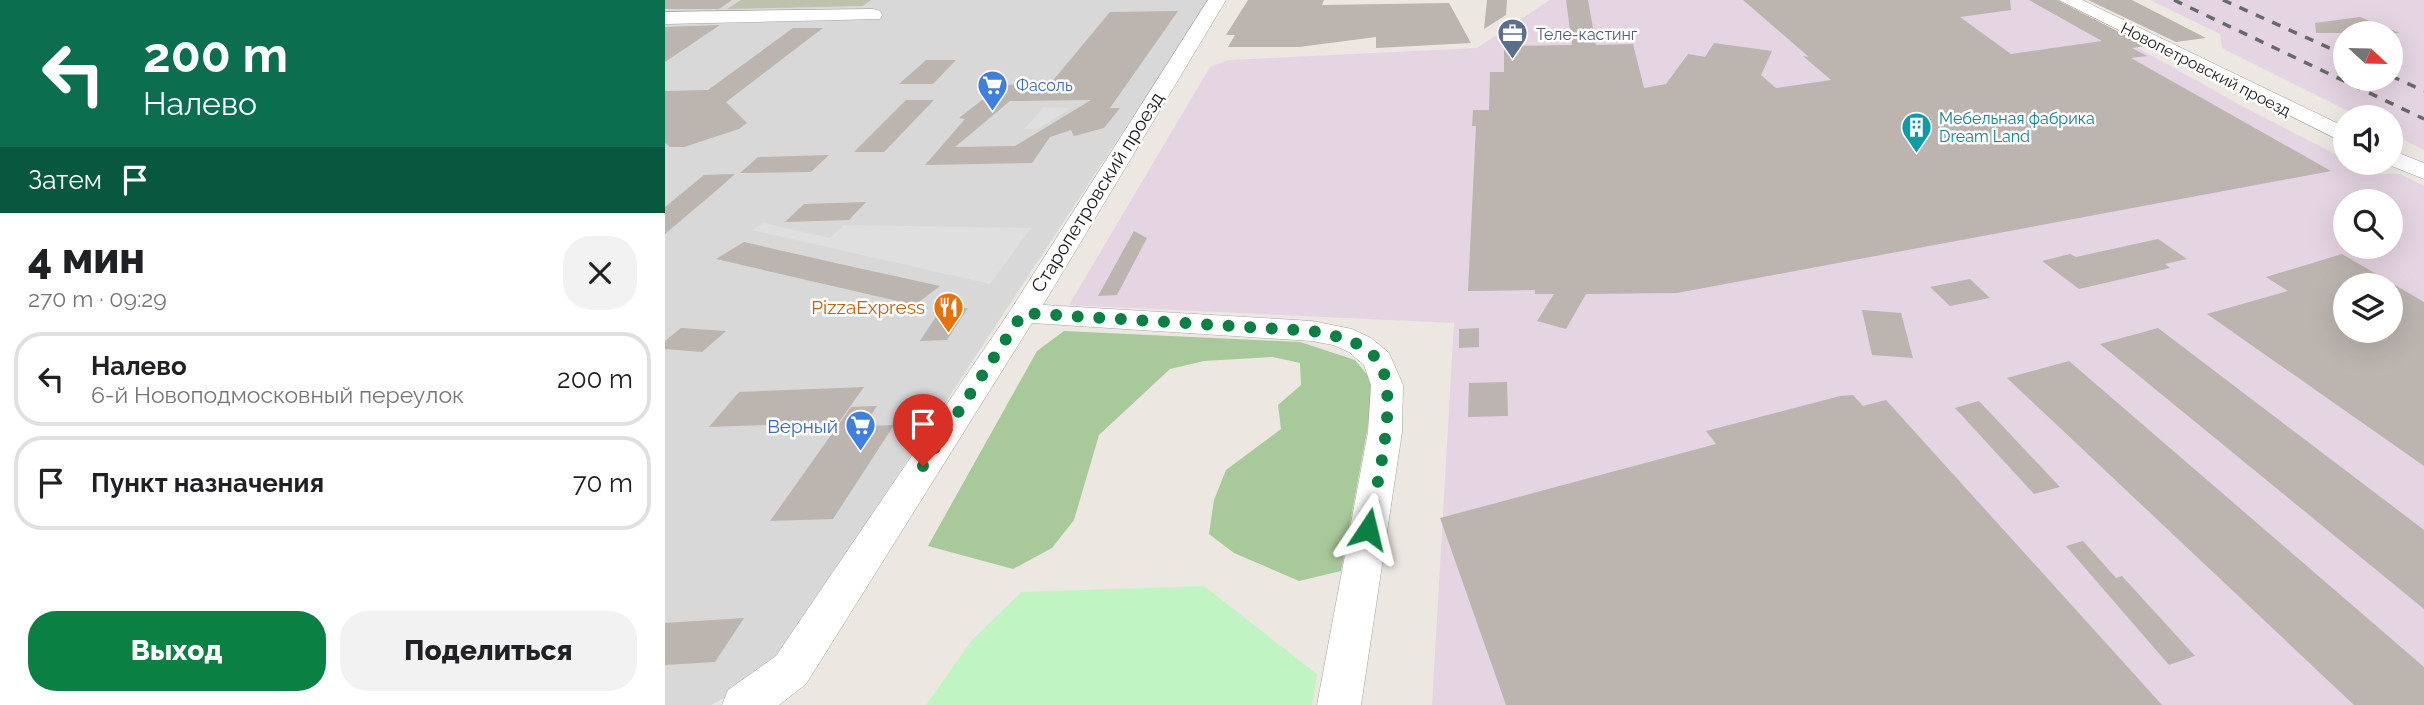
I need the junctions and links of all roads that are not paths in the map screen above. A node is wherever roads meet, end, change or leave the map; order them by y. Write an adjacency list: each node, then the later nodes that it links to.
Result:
1 (1217, 0): 8 (street, Старопетровский проезд)
2 (2068, 0): 5 (street, Новопетровский проезд)
3 (873, 16): 4 (street)
4 (665, 18)
5 (2333, 130)
6 (2403, 163): 7 (street)
7 (2424, 173)
8 (1023, 313): 9 (street); 10 (street, Старопетровский проезд)
9 (744, 705)
10 (1339, 705)

